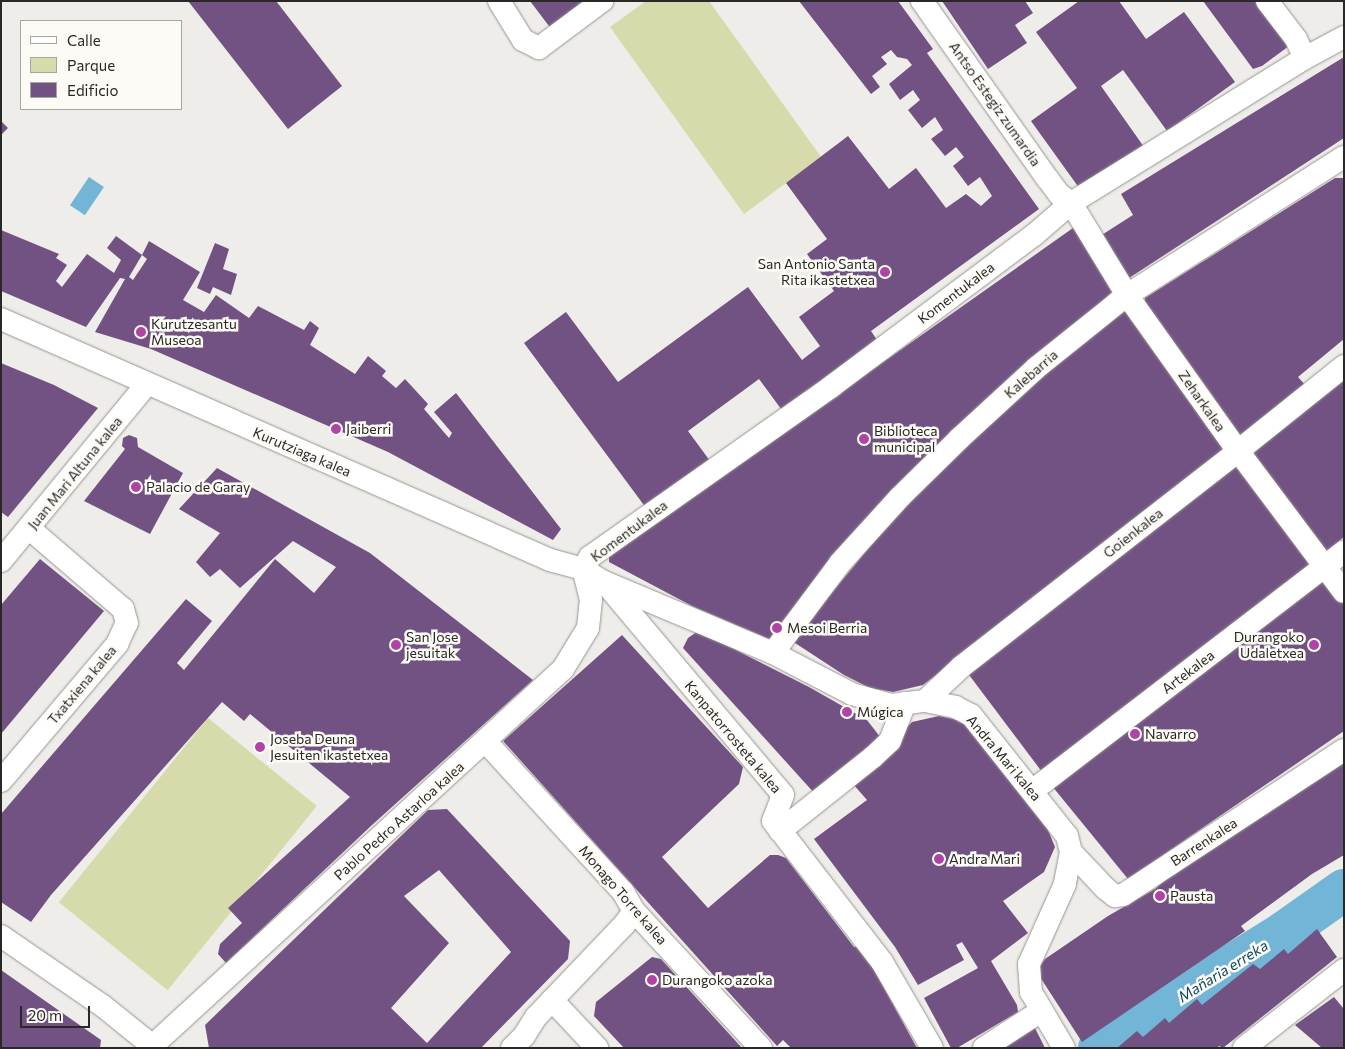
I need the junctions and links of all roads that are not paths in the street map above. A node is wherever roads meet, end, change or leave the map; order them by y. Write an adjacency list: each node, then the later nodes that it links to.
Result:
1 (499, 1): 2 (street)
2 (602, 1)
3 (922, 1): 8 (street, Antso Estegiz zumardia)
4 (1267, 1): 6 (street)
5 (1344, 37): 6 (street, Komentukalea)
6 (1305, 58): 8 (street, Komentukalea)
7 (1344, 157): 9 (street, Kalebarria)
8 (1071, 203): 9 (street, Zeharkalea); 18 (street, Komentukalea)
9 (1126, 295): 13 (street, Zeharkalea); 21 (street, Kalebarria)
10 (1, 319): 12 (street, Kurutziaga kalea)
11 (1344, 366): 13 (street, Goienkalea)
12 (147, 384): 14 (street, Juan Mari Altuna kalea); 18 (street, Kurutziaga kalea)
13 (1238, 452): 17 (street, Zeharkalea); 22 (street, Goienkalea)
14 (30, 529): 16 (street, Juan Mari Altuna kalea); 25 (street, Txatxiena kalea)
15 (1344, 552): 17 (street, Artekalea)
16 (1, 561)
17 (1325, 567): 20 (street, Zeharkalea); 26 (street, Artekalea)
18 (583, 569): 19 (street, Kurutziaga kalea); 23 (street, Pablo Pedro Astarloa kalea)
19 (604, 582): 21 (street, Andra Mari kalea); 27 (street, Kanpatorrosteta kalea)
20 (1344, 592)
21 (773, 653): 22 (street, Andra Mari kalea)
22 (915, 702): 26 (street, Andra Mari kalea); 27 (street)
23 (486, 742): 29 (street, Monago Torre kalea); 35 (street, Pablo Pedro Astarloa kalea)
24 (1344, 750): 28 (street, Barrenkalea)
25 (1, 781)
26 (1032, 791): 28 (street, Andra Mari kalea)
27 (780, 831): 39 (street)
28 (1070, 852): 33 (street, Andra Mari kalea)
29 (634, 911): 32 (street); 38 (street, Monago Torre kalea)
30 (1, 936): 35 (street)
31 (1344, 970): 34 (street)
32 (552, 1000): 36 (street); 37 (street)
33 (1041, 1011): 40 (street); 41 (street, Andra Mari kalea)
34 (1269, 1038): 42 (street)
35 (153, 1047)
36 (512, 1048)
37 (596, 1048)
38 (761, 1048)
39 (932, 1048)
40 (984, 1048)
41 (1064, 1048)
42 (1244, 1048)

